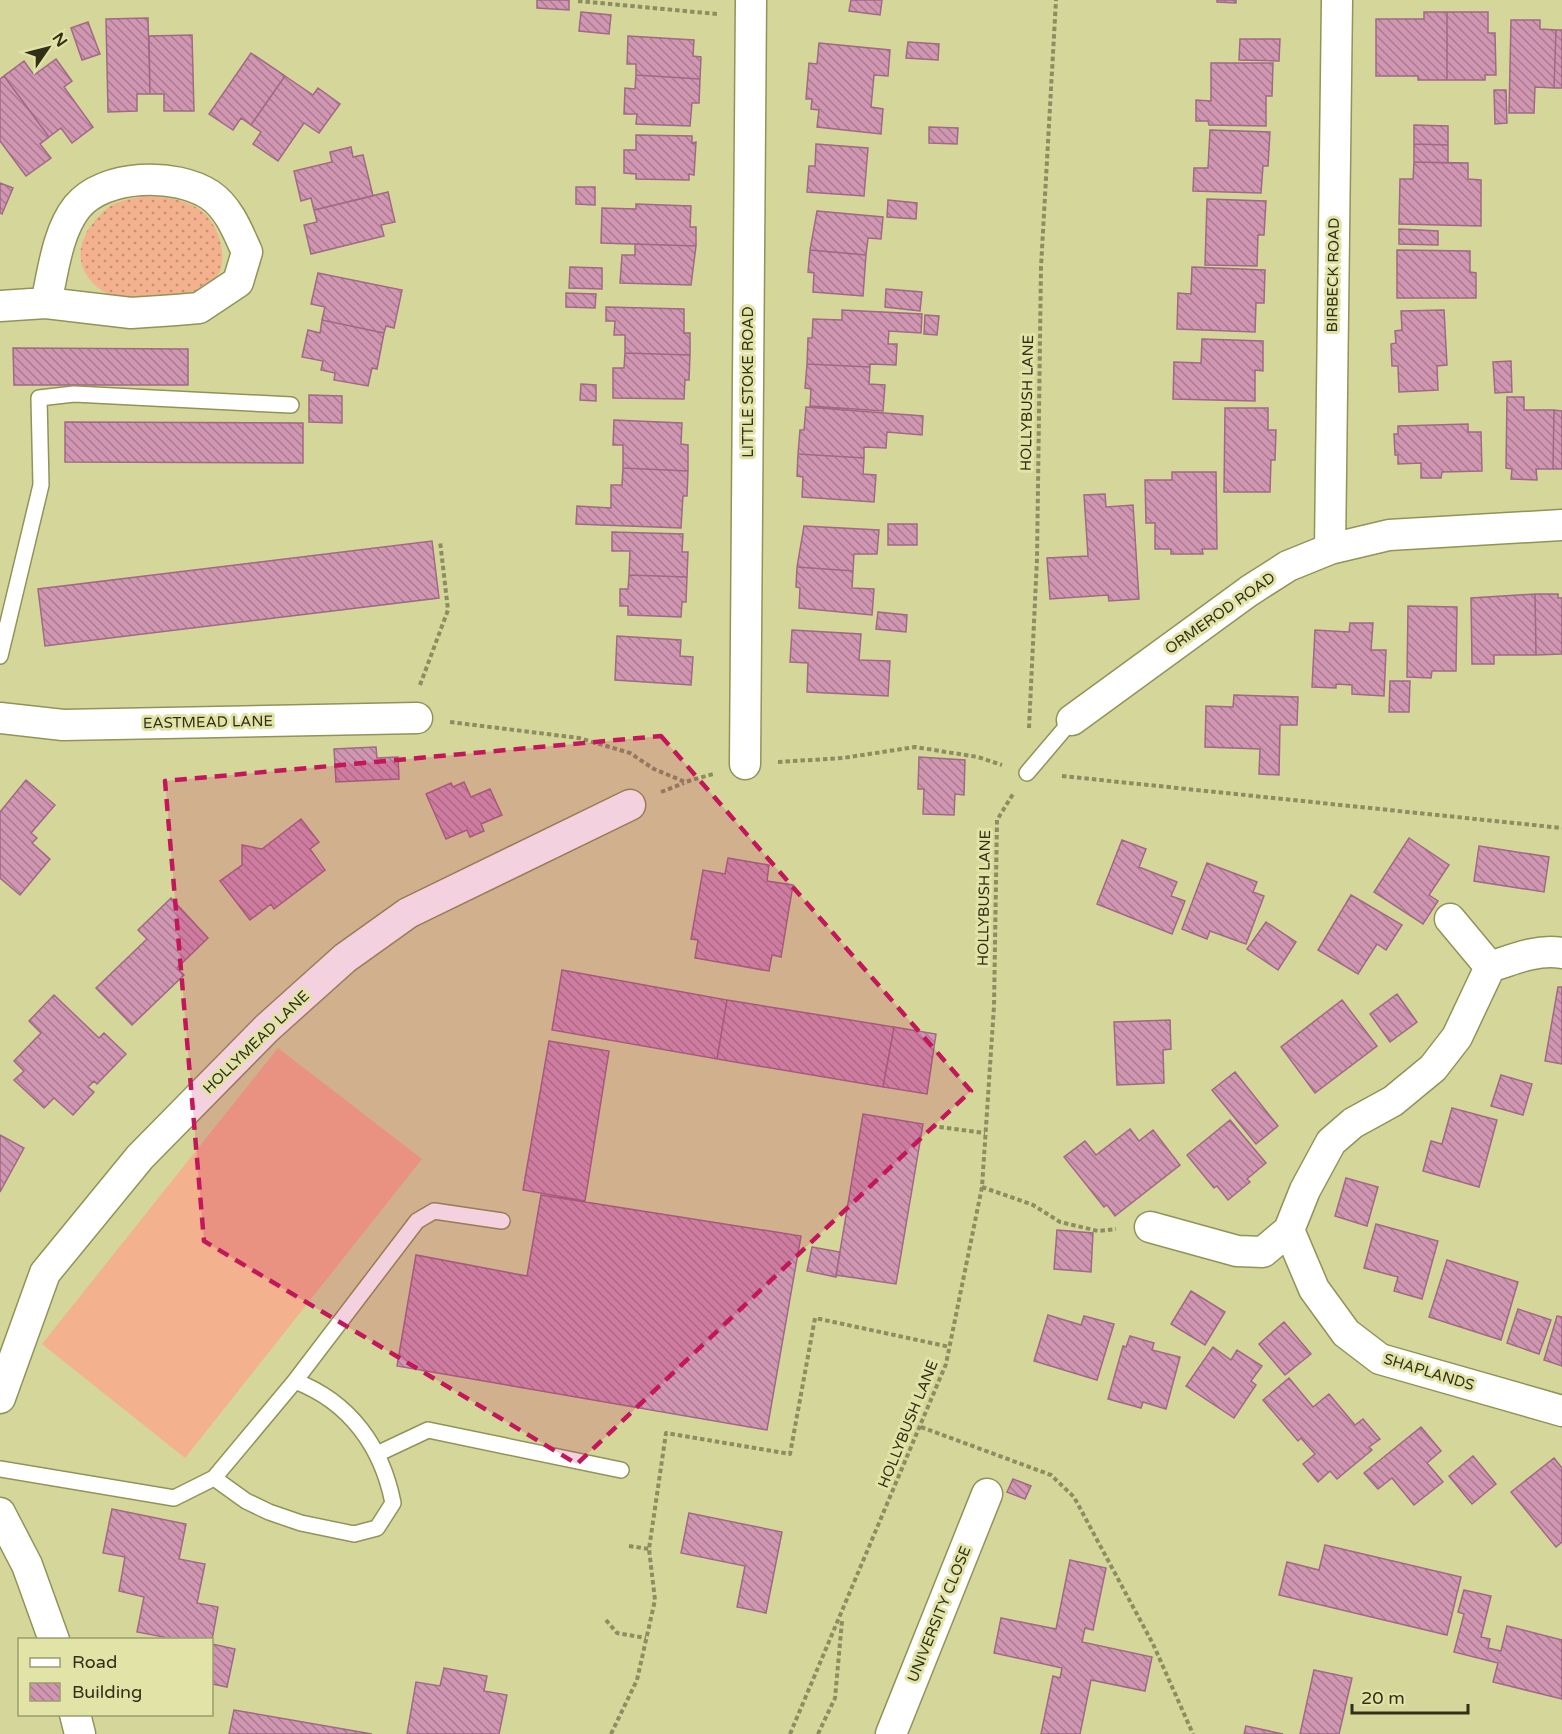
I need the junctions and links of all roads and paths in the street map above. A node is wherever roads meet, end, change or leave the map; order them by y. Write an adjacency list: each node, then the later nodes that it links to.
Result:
1 (1056, 0): 16 (path, HOLLYBUSH LANE)
2 (1337, 0): 10 (street, BIRBECK ROAD)
3 (578, 1): 4 (path)
4 (751, 8): 15 (street, LITTLE STOKE ROAD)
5 (46, 303): 5 (street); 6 (street)
6 (0, 306)
7 (291, 405): 11 (lane)
8 (1562, 525): 10 (street, ORMEROD ROAD)
9 (440, 542): 13 (path)
10 (1330, 549): 14 (street, ORMEROD ROAD)
11 (0, 656)
12 (0, 718): 13 (street, EASTMEAD LANE)
13 (412, 718)
14 (1072, 720): 16 (lane)
15 (745, 764)
16 (1027, 773): 18 (path); 23 (path, HOLLYBUSH LANE)
17 (630, 805): 30 (street, HOLLYMEAD LANE)
18 (1562, 828)
19 (1450, 919): 21 (street)
20 (1562, 953): 21 (street)
21 (1491, 968): 27 (street)
22 (932, 1126): 23 (path)
23 (985, 1133): 24 (path, HOLLYBUSH LANE)
24 (982, 1187): 26 (path); 28 (path, HOLLYBUSH LANE)
25 (502, 1221): 29 (lane)
26 (1150, 1227): 27 (street)
27 (1289, 1230): 31 (street, SHAPLANDS)
28 (950, 1347): 32 (path, HOLLYBUSH LANE); 40 (path)
29 (296, 1382): 33 (lane); 36 (lane)
30 (0, 1398)
31 (1562, 1411)
32 (921, 1427): 41 (path, HOLLYBUSH LANE); 51 (path)
33 (377, 1454): 35 (lane); 36 (lane)
34 (0, 1469): 36 (lane)
35 (621, 1470)
36 (214, 1478)
37 (987, 1494): 50 (street, UNIVERSITY CLOSE)
38 (0, 1513): 43 (street)
39 (629, 1546): 40 (path)
40 (649, 1549): 44 (path)
41 (842, 1617): 48 (path, HOLLYBUSH LANE); 49 (path)
42 (606, 1620): 44 (path)
43 (53, 1638)
44 (646, 1638): 47 (path)
45 (76, 1716): 46 (street)
46 (80, 1734)
47 (611, 1734)
48 (790, 1734)
49 (818, 1734)
50 (891, 1734)
51 (1193, 1734)

